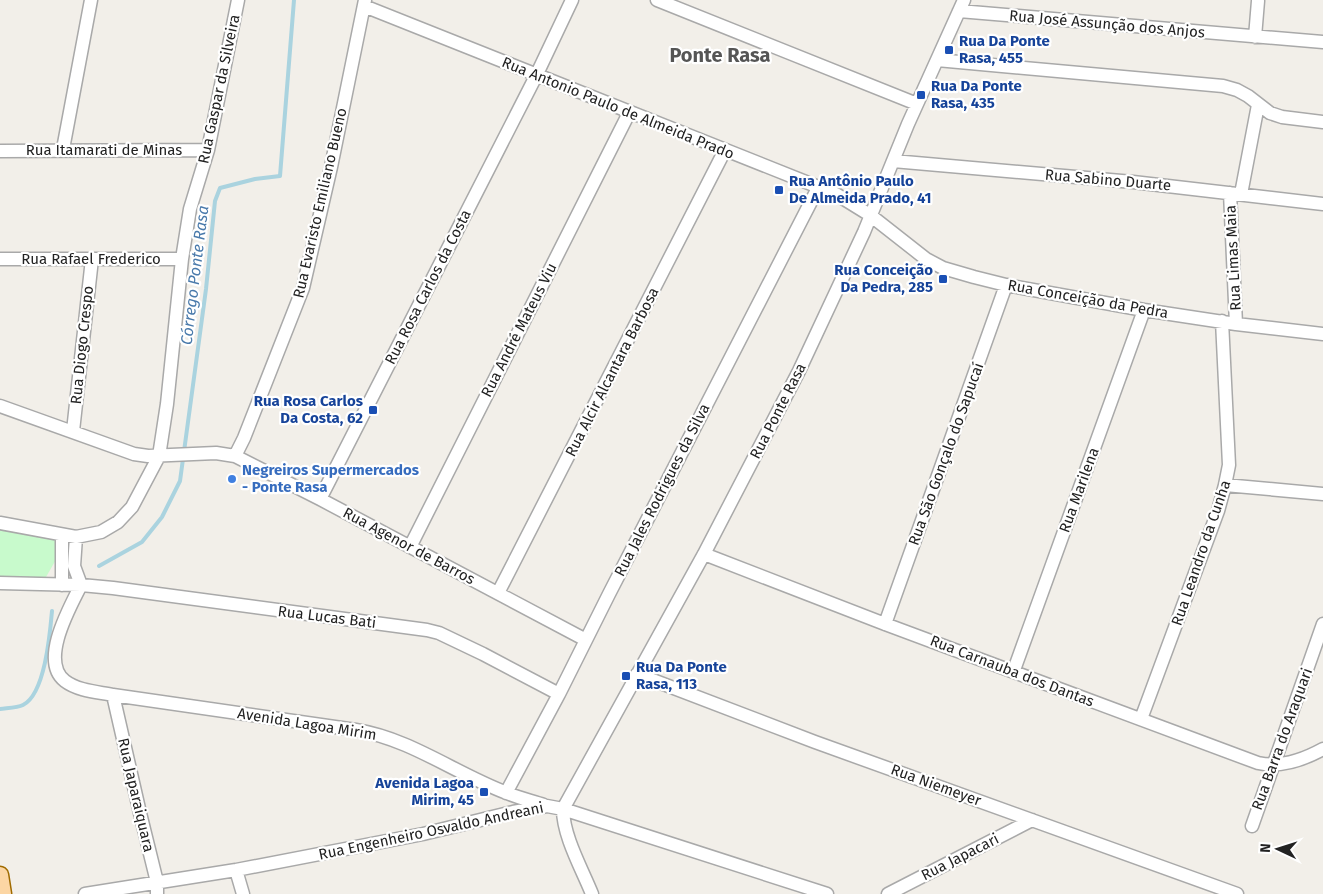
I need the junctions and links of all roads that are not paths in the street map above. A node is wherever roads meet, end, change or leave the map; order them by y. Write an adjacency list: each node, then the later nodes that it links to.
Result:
1 (91, 0): 16 (street)
2 (238, 0): 18 (street, Rua Gaspar da Silveira)
3 (572, 0): 11 (street, Rua Rosa Carlos da Costa)
4 (657, 0): 12 (street)
5 (1258, 1): 8 (street)
6 (364, 3): 11 (street, Rua Antonio Paulo de Almeida Prado); 36 (street, Rua Evaristo Emiliano Bueno)
7 (962, 6): 8 (street, Rua José Assunção dos Anjos); 10 (street, Rua Ponte Rasa)
8 (1255, 37): 9 (street, Rua José Assunção dos Anjos)
9 (1323, 42)
10 (937, 60): 12 (street, Rua Ponte Rasa); 13 (street)
11 (536, 76): 14 (street, Rua Antonio Paulo de Almeida Prado); 39 (street, Rua Rosa Carlos da Costa)
12 (917, 104): 20 (street, Rua Ponte Rasa)
13 (1258, 105): 15 (street); 22 (street, Rua Limas Maia)
14 (629, 112): 19 (street, Rua Antonio Paulo de Almeida Prado); 43 (street, Rua André Mateus Viu)
15 (1323, 122)
16 (63, 149): 17 (street, Rua Itamarati de Minas); 18 (street, Rua Itamarati de Minas)
17 (0, 150)
18 (208, 150): 26 (street, Rua Gaspar da Silveira)
19 (726, 150): 21 (street, Rua Antonio Paulo de Almeida Prado); 48 (street, Rua Alcir Alcantara Barbosa)
20 (893, 161): 22 (street, Rua Sabino Duarte); 24 (street, Rua Ponte Rasa)
21 (818, 188): 24 (street, Rua Antonio Paulo de Almeida Prado); 51 (street, Rua Jales Rodrigues da Silva)
22 (1235, 193): 23 (street, Rua Sabino Duarte); 31 (street, Rua Limas Maia)
23 (1323, 204)
24 (870, 215): 28 (street, Rua Conceição da Pedra); 44 (street, Rua Ponte Rasa)
25 (92, 259): 26 (street, Rua Rafael Frederico); 27 (street, Rua Rafael Frederico); 34 (street, Rua Diogo Crespo)
26 (182, 259): 35 (street, Rua Gaspar da Silveira)
27 (0, 260)
28 (1006, 285): 29 (street, Rua Conceição da Pedra); 49 (street, Rua São Gonçalo do Sapucaí)
29 (1144, 310): 30 (street, Rua Conceição da Pedra); 52 (street, Rua Marilena)
30 (1222, 321): 31 (street, Rua Conceição da Pedra); 37 (street, Rua Leandro da Cunha)
31 (1236, 324): 32 (street, Rua Conceição da Pedra)
32 (1323, 334)
33 (0, 406): 34 (street, Rua Agenor de Barros)
34 (73, 431): 35 (street, Rua Agenor de Barros)
35 (163, 456): 36 (street, Rua Agenor de Barros); 42 (street, Rua Gaspar da Silveira)
36 (235, 456): 39 (street, Rua Agenor de Barros)
37 (1225, 485): 38 (street); 56 (street, Rua Leandro da Cunha)
38 (1323, 494)
39 (320, 499): 43 (street, Rua Agenor de Barros)
40 (0, 523): 41 (street, Rua Gaspar da Silveira)
41 (62, 535): 42 (street, Rua Gaspar da Silveira); 46 (street)
42 (76, 537): 47 (street)
43 (410, 547): 48 (street, Rua Agenor de Barros)
44 (704, 554): 49 (street, Rua Carnauba dos Dantas); 53 (street, Rua Ponte Rasa)
45 (0, 583): 46 (street, Rua Lucas Bati)
46 (62, 585): 47 (street, Rua Lucas Bati)
47 (81, 585): 54 (street, Rua Lucas Bati); 55 (street, Avenida Lagoa Mirim)
48 (498, 593): 51 (street, Rua Agenor de Barros)
49 (885, 624): 52 (street, Rua Carnauba dos Dantas)
50 (1323, 624): 58 (street, Rua Barra do Araquari)
51 (586, 640): 54 (street, Rua Jales Rodrigues da Silva)
52 (1014, 670): 56 (street, Rua Carnauba dos Dantas)
53 (637, 674): 61 (street, Rua Ponte Rasa); 62 (street, Rua Niemeyer)
54 (559, 694): 59 (street, Rua Jales Rodrigues da Silva)
55 (113, 695): 59 (street, Avenida Lagoa Mirim); 66 (street, Rua Japaraiquara)
56 (1141, 719): 58 (street, Rua Carnauba dos Dantas)
57 (1323, 749): 58 (street)
58 (1273, 766): 63 (street, Rua Barra do Araquari)
59 (506, 793): 60 (street, Avenida Lagoa Mirim)
60 (548, 806): 61 (street, Rua Engenheiro Osvaldo Andreani); 64 (street, Rua Engenheiro Osvaldo Andreani)
61 (563, 809): 70 (street); 71 (street, Rua Engenheiro Osvaldo Andreani)
62 (1032, 820): 72 (street, Rua Japacari); 73 (street, Rua Niemeyer)
63 (1252, 826)
64 (236, 870): 66 (street, Rua Engenheiro Osvaldo Andreani); 69 (street)
65 (0, 875): 67 (main road)
66 (157, 888): 68 (street, Rua Engenheiro Osvaldo Andreani)
67 (3, 894)
68 (85, 894)
69 (243, 894)
70 (592, 894)
71 (827, 894)
72 (888, 894)
73 (1237, 894)

